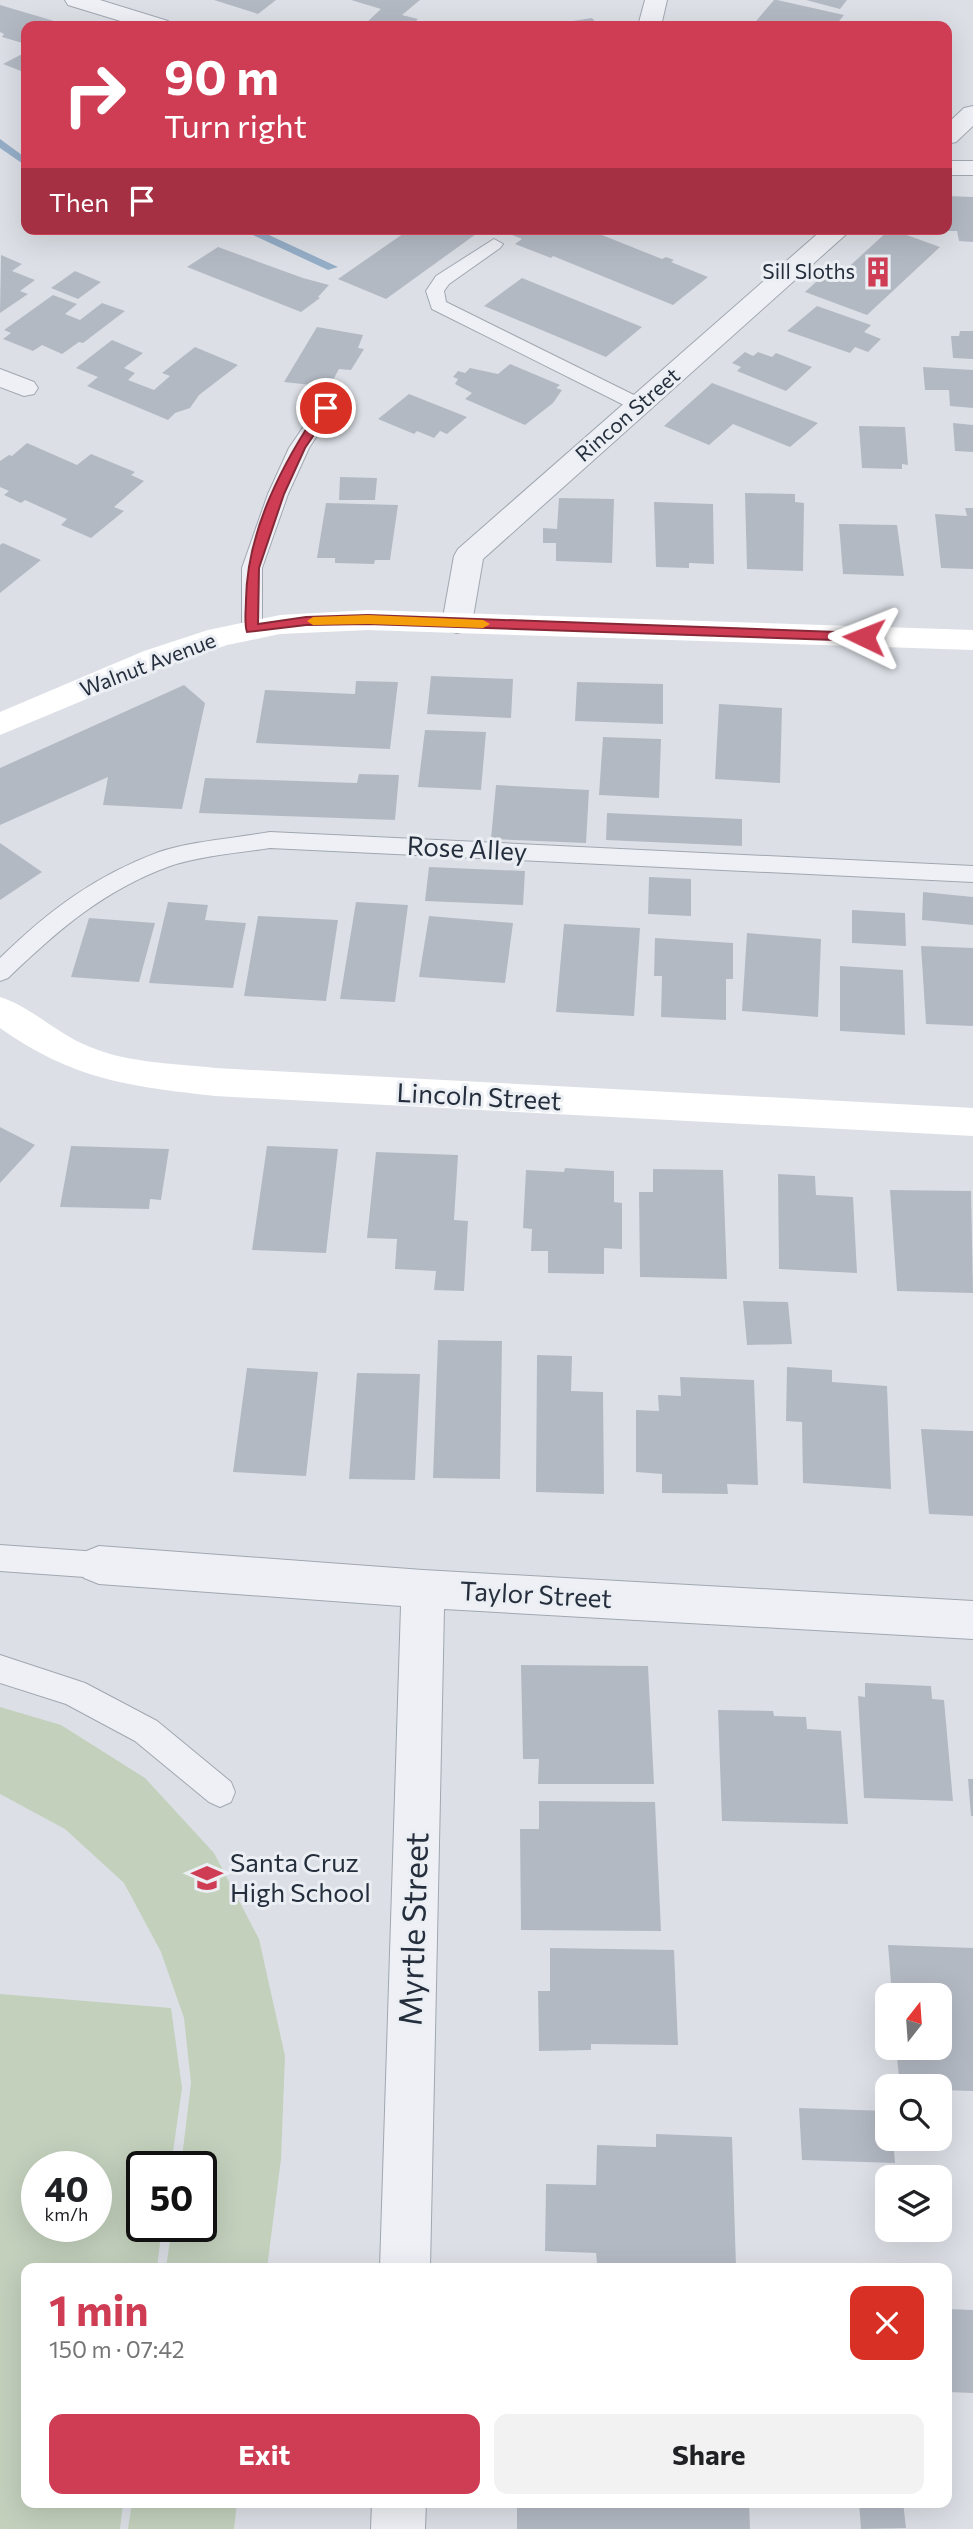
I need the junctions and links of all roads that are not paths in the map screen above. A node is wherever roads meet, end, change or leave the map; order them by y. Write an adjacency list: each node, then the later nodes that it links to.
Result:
1 (76, 0): 3 (street)
2 (656, 0): 4 (street)
3 (144, 21)
4 (651, 21)
5 (973, 113): 6 (street)
6 (952, 132)
7 (952, 168): 8 (street)
8 (973, 168)
9 (832, 235): 11 (street, Rincon Street)
10 (494, 244): 11 (lane)
11 (639, 405): 13 (street, Rincon Street)
12 (326, 408): 14 (lane)
13 (457, 623): 14 (main road, Walnut Avenue); 15 (main road, Walnut Avenue)
14 (252, 629): 16 (main road, Walnut Avenue)
15 (973, 640)
16 (0, 724)
17 (973, 874): 18 (lane, Rose Alley)
18 (0, 972)
19 (0, 1010): 20 (main road, Lincoln Street)
20 (973, 1122)
21 (0, 1558): 22 (lane)
22 (99, 1566): 23 (street, Taylor Street)
23 (423, 1589): 24 (street, Taylor Street); 27 (street, Myrtle Street)
24 (973, 1620)
25 (0, 1669): 26 (lane)
26 (220, 1792)
27 (405, 2263)
28 (399, 2508): 29 (street)
29 (398, 2529)

